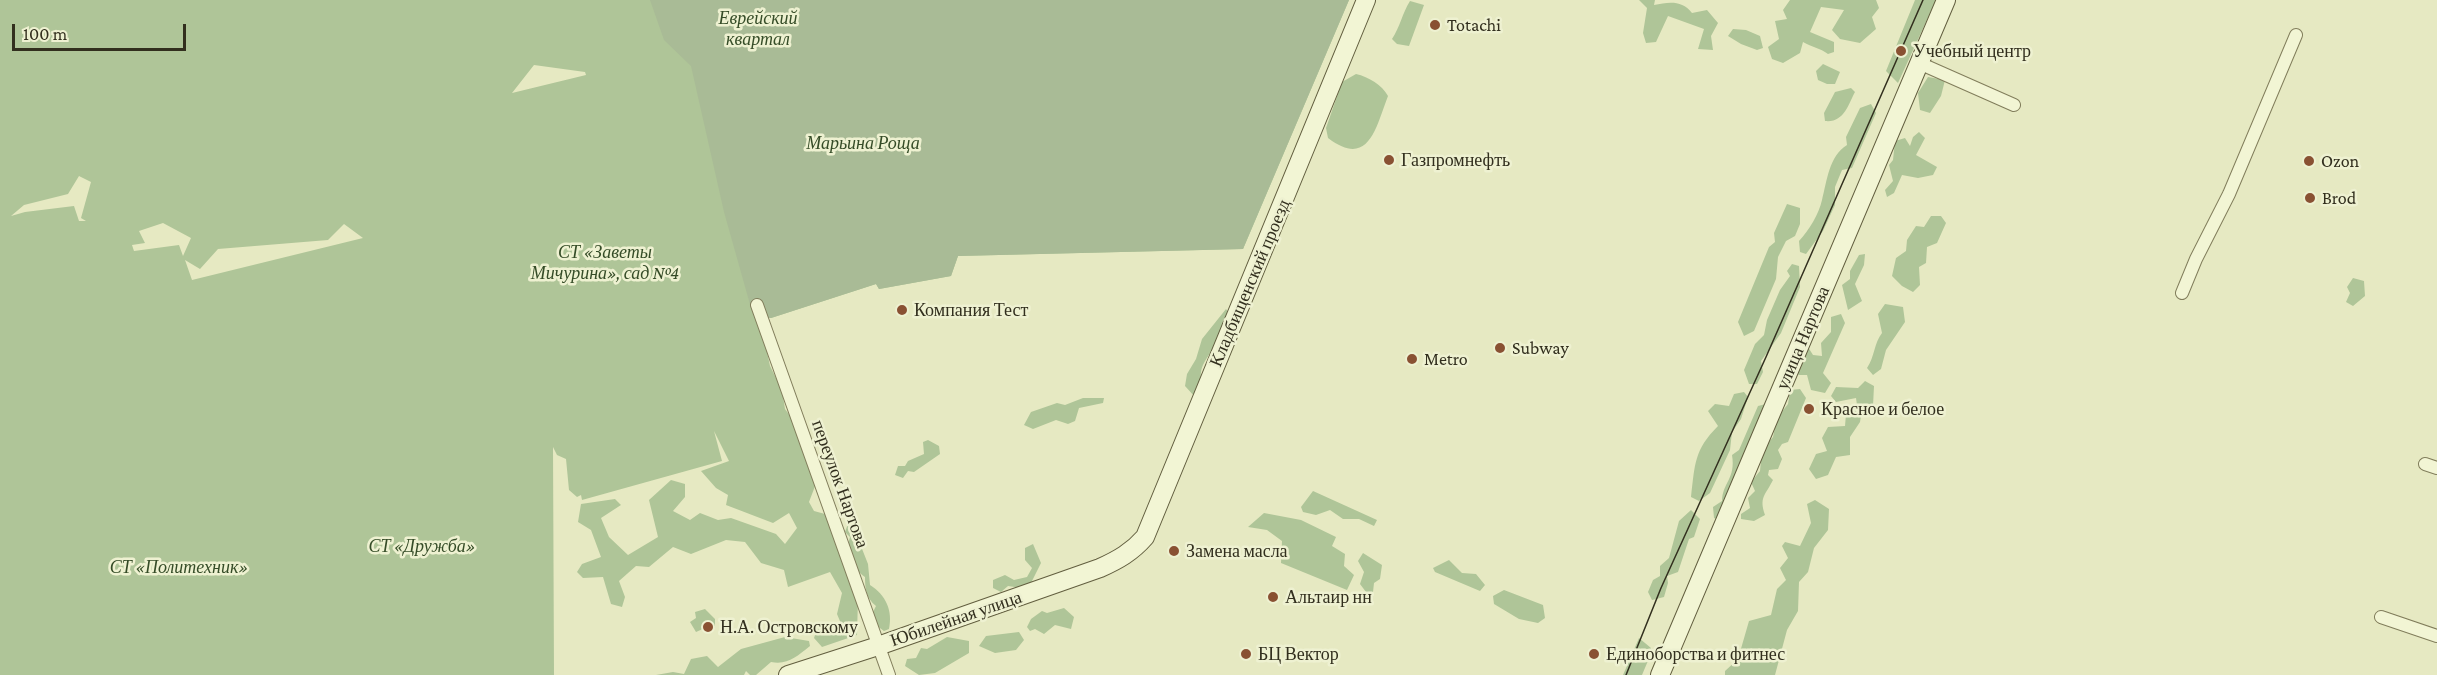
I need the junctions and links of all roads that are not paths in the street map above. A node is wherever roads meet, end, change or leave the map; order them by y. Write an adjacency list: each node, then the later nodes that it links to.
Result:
1 (1366, 0): 8 (street, Кладбищенский проезд)
2 (1946, 0): 4 (street, улица Нартова)
3 (2296, 35): 6 (street)
4 (1919, 63): 5 (street); 14 (street, улица Нартова)
5 (2014, 105)
6 (2182, 293)
7 (757, 305): 11 (street, переулок Нартова)
8 (1122, 558): 11 (street, Юбилейная улица)
9 (2382, 618): 10 (street)
10 (2437, 636)
11 (878, 646): 12 (street, Юбилейная улица); 13 (street, переулок Нартова)
12 (788, 675)
13 (889, 675)
14 (1660, 675)

